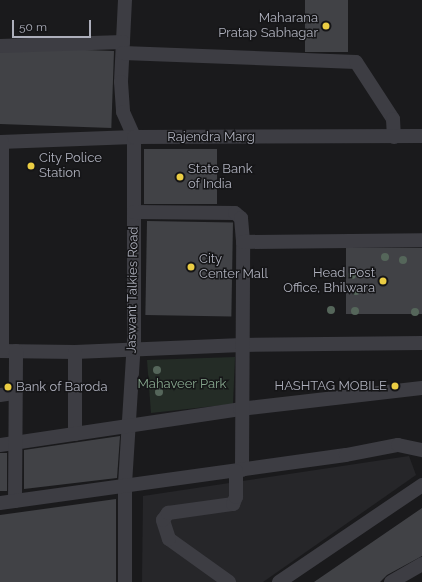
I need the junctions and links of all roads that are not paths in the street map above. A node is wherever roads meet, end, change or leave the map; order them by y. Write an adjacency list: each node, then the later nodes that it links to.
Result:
1 (125, 0): 3 (street, Jaswant Talkies Road)
2 (0, 46): 3 (street)
3 (123, 47): 4 (street); 6 (street, Jaswant Talkies Road)
4 (394, 136): 5 (street, Rajendra Marg); 6 (street, Rajendra Marg)
5 (422, 136)
6 (134, 137): 7 (street, Rajendra Marg); 8 (street, Jaswant Talkies Road)
7 (1, 142): 11 (street)
8 (134, 212): 10 (street); 14 (street, Jaswant Talkies Road)
9 (422, 240): 10 (street)
10 (243, 242): 13 (street)
11 (2, 262): 15 (street)
12 (422, 343): 13 (street)
13 (242, 345): 14 (street); 21 (street)
14 (133, 349): 17 (street); 22 (street, Jaswant Talkies Road)
15 (1, 351): 16 (street)
16 (16, 351): 17 (street); 19 (street)
17 (75, 352): 23 (street)
18 (422, 388): 21 (street)
19 (15, 393): 20 (street); 24 (street)
20 (0, 395)
21 (240, 409): 22 (street); 27 (street)
22 (127, 427): 23 (street); 29 (street, Jaswant Talkies Road)
23 (75, 434): 24 (street)
24 (15, 442): 25 (street); 30 (street)
25 (0, 445)
26 (422, 450): 27 (street)
27 (239, 470): 29 (street); 34 (street)
28 (422, 485): 35 (street)
29 (125, 486): 30 (street); 33 (street, Jaswant Talkies Road)
30 (15, 501): 31 (street)
31 (0, 503)
32 (422, 564): 36 (street)
33 (125, 582)
34 (229, 582)
35 (279, 582)
36 (391, 582)

